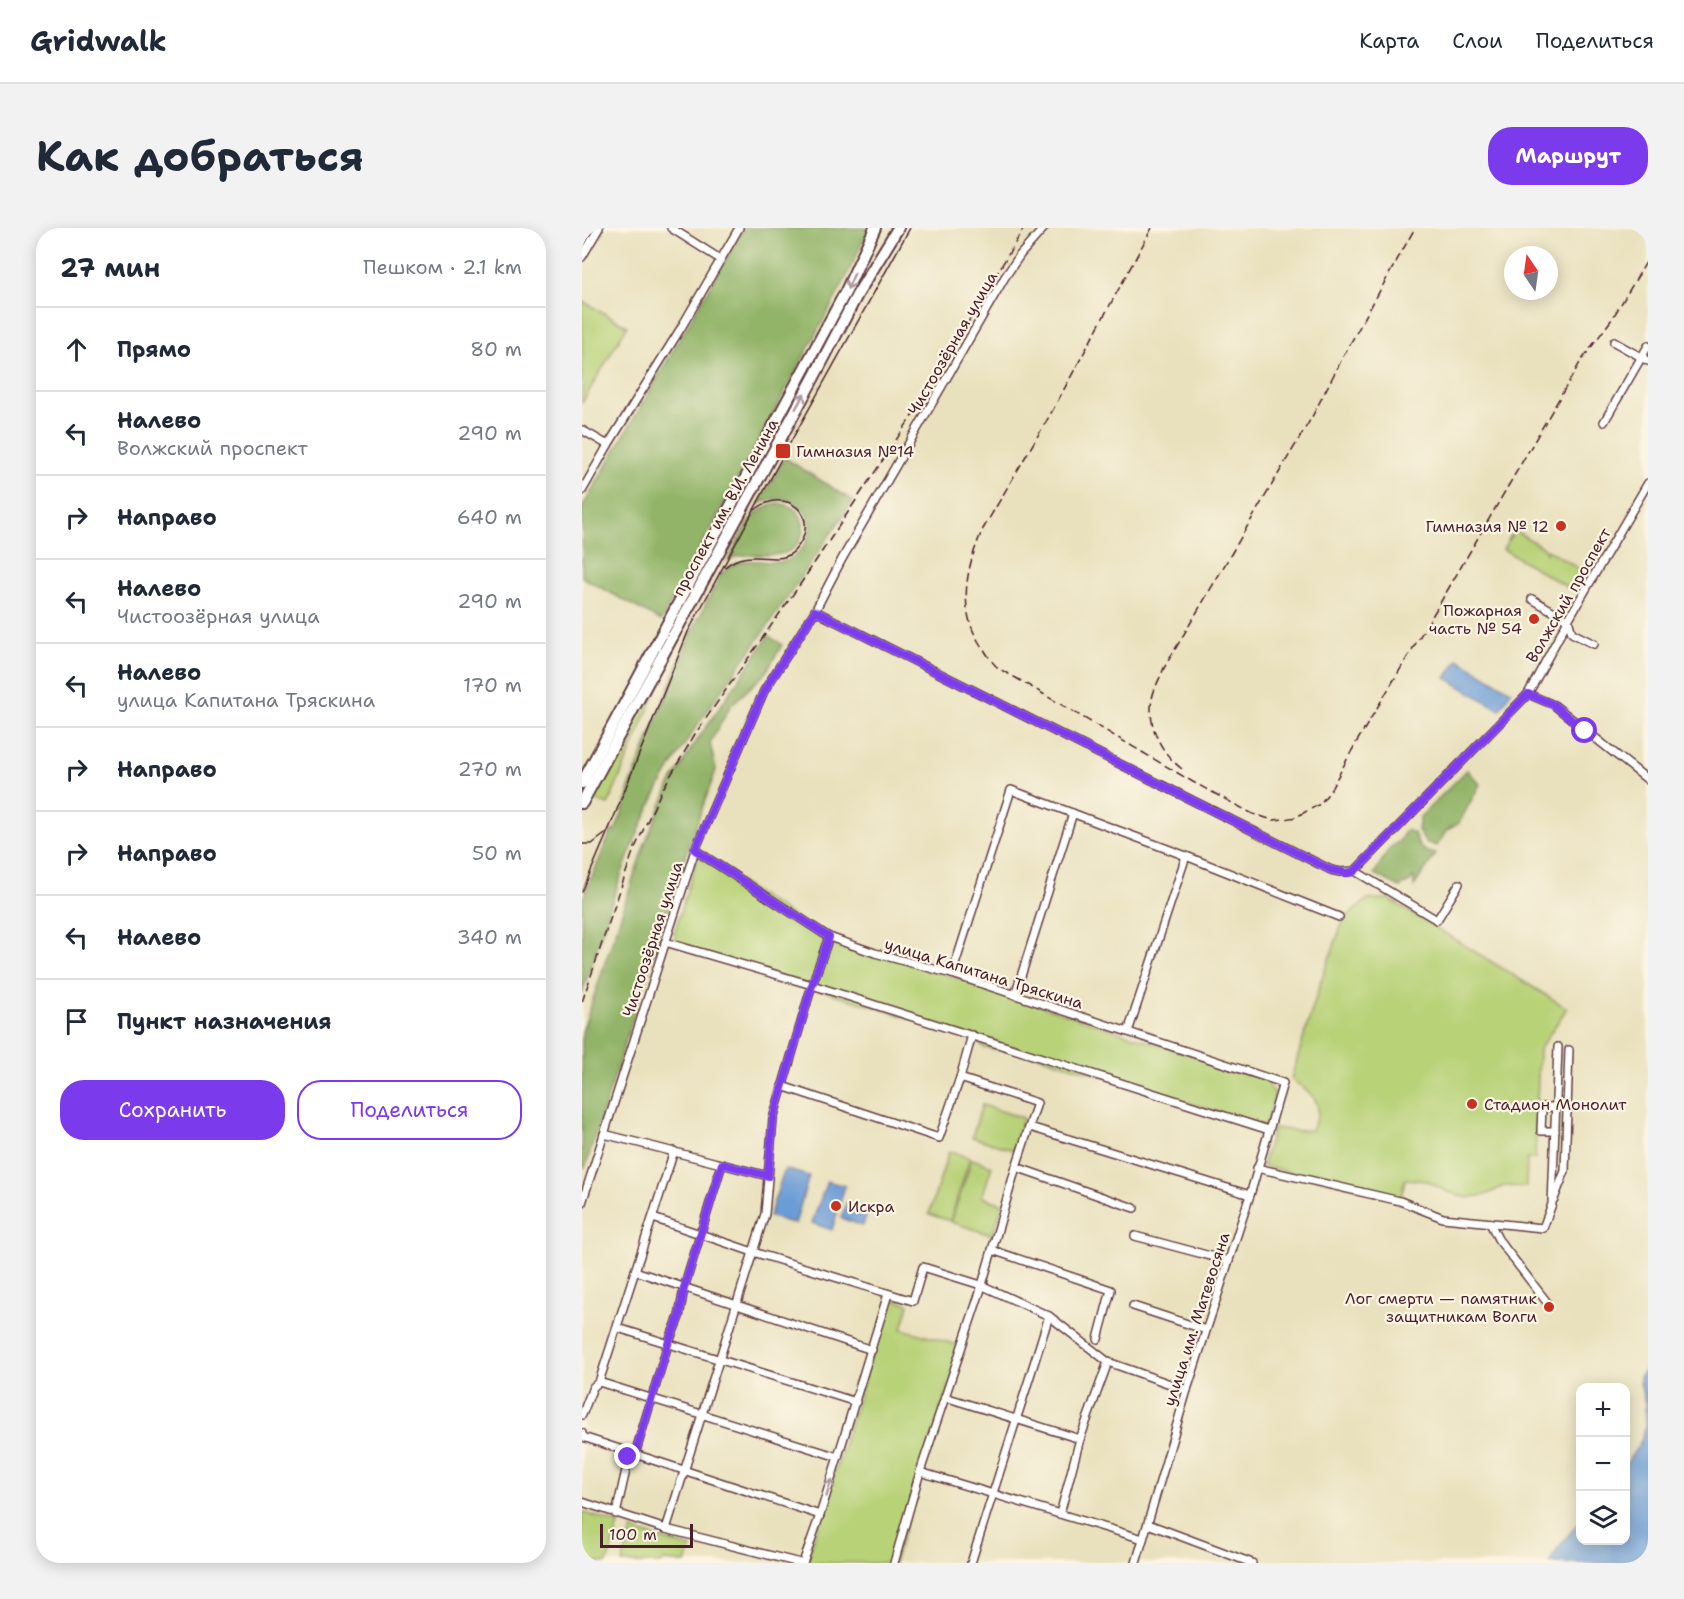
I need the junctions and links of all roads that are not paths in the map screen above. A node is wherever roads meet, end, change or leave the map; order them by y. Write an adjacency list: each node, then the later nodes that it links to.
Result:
1 (599, 228): 7 (street)
2 (671, 228): 8 (street)
3 (739, 228): 8 (street)
4 (875, 228): 23 (main road, проспект им. В.И. Ленина, one-way to 23)
5 (898, 228): 24 (main road, проспект им. В.И. Ленина, one-way to 5)
6 (1044, 228): 18 (street, Чистоозёрная улица)
7 (582, 256)
8 (720, 259): 14 (street)
9 (1614, 342): 11 (street)
10 (1648, 346): 11 (street)
11 (1645, 359): 12 (street)
12 (1604, 422)
13 (582, 430): 14 (street)
14 (608, 445): 16 (street)
15 (1648, 483): 19 (street, Волжский проспект)
16 (582, 491)
17 (1532, 599): 19 (street)
18 (815, 611): 26 (street, Чистоозёрная улица); 28 (street)
19 (1568, 620): 20 (street); 21 (street, Волжский проспект)
20 (1594, 644)
21 (1528, 694): 22 (street); 28 (street, Волжский проспект)
22 (1648, 780)
23 (582, 783)
24 (582, 803)
25 (1073, 813): 27 (street); 33 (street); 35 (street)
26 (695, 850): 31 (street, улица Капитана Тряскина); 32 (street, Чистоозёрная улица)
27 (1186, 856): 30 (street); 36 (street)
28 (1355, 871): 29 (street)
29 (1460, 884)
30 (1339, 917)
31 (829, 937): 33 (street, улица Капитана Тряскина); 34 (street)
32 (665, 942): 34 (street); 49 (street, Чистоозёрная улица)
33 (951, 974): 35 (street, улица Капитана Тряскина)
34 (812, 985): 37 (street); 42 (street)
35 (1015, 995): 36 (street, улица Капитана Тряскина)
36 (1128, 1032): 41 (street, улица Капитана Тряскина)
37 (972, 1035): 40 (street); 47 (street)
38 (1558, 1047): 43 (street)
39 (1569, 1050): 55 (street)
40 (960, 1078): 42 (street); 46 (street)
41 (1283, 1083): 47 (street, улица им. Матевосяна)
42 (782, 1086): 56 (street)
43 (1556, 1107): 44 (street); 45 (street)
44 (1542, 1119): 45 (street); 48 (street)
45 (1555, 1119): 48 (street)
46 (1030, 1127): 52 (street); 57 (street)
47 (1269, 1130): 53 (street, улица им. Матевосяна)
48 (1555, 1131): 54 (street)
49 (604, 1134): 50 (street); 58 (street, Чистоозёрная улица)
50 (674, 1151): 51 (street); 61 (street)
51 (722, 1164): 56 (street); 63 (street)
52 (1016, 1167): 60 (street); 65 (street)
53 (1257, 1168): 57 (street, улица им. Матевосяна); 62 (street)
54 (1553, 1171): 55 (street); 59 (street)
55 (1565, 1171): 59 (street)
56 (768, 1176): 66 (street)
57 (1250, 1195): 67 (street, улица им. Матевосяна)
58 (582, 1203)
59 (1552, 1204): 62 (street)
60 (1134, 1208)
61 (653, 1218): 63 (street); 68 (street)
62 (1490, 1223): 72 (street)
63 (700, 1234): 66 (street); 70 (street)
64 (1135, 1236): 67 (street)
65 (992, 1250): 69 (street); 78 (street)
66 (753, 1252): 71 (street); 73 (street)
67 (1229, 1261): 77 (street, улица им. Матевосяна)
68 (635, 1271): 70 (street); 76 (street)
69 (981, 1284): 71 (street); 75 (street); 85 (street)
70 (684, 1288): 73 (street); 79 (street)
71 (888, 1294): 80 (street)
72 (1546, 1301)
73 (736, 1305): 80 (street); 81 (street)
74 (1133, 1306): 77 (street)
75 (1049, 1316): 82 (street); 90 (street)
76 (618, 1328): 79 (street); 83 (street)
77 (1206, 1330): 84 (street, улица им. Матевосяна)
78 (1098, 1339)
79 (668, 1344): 81 (street); 86 (street)
80 (872, 1350): 87 (street)
81 (719, 1360): 87 (street); 88 (street)
82 (1108, 1362): 84 (street); 92 (street)
83 (599, 1382): 86 (street); 89 (street)
84 (1187, 1390): 102 (street, улица им. Матевосяна)
85 (945, 1397): 90 (street); 96 (street)
86 (652, 1400): 88 (street); 93 (street)
87 (855, 1402): 94 (street)
88 (701, 1414): 94 (street); 95 (street)
89 (582, 1415)
90 (1016, 1420): 92 (street); 97 (street)
91 (582, 1433): 93 (street)
92 (1080, 1439): 100 (street)
93 (635, 1454): 95 (street); 99 (street)
94 (838, 1457): 101 (street, one-way to 94)
95 (683, 1470): 101 (street); 103 (street)
96 (920, 1472): 97 (street); 106 (street)
97 (993, 1494): 100 (street); 107 (street)
98 (582, 1502): 99 (street)
99 (616, 1514): 103 (street)
100 (1060, 1514): 104 (street)
101 (820, 1515): 105 (street)
102 (1148, 1524): 104 (street, улица им. Матевосяна); 109 (street)
103 (666, 1529): 105 (street)
104 (1143, 1539): 108 (street, улица им. Матевосяна)
105 (802, 1563)
106 (894, 1563)
107 (972, 1563)
108 (1136, 1563)
109 (1252, 1563)

